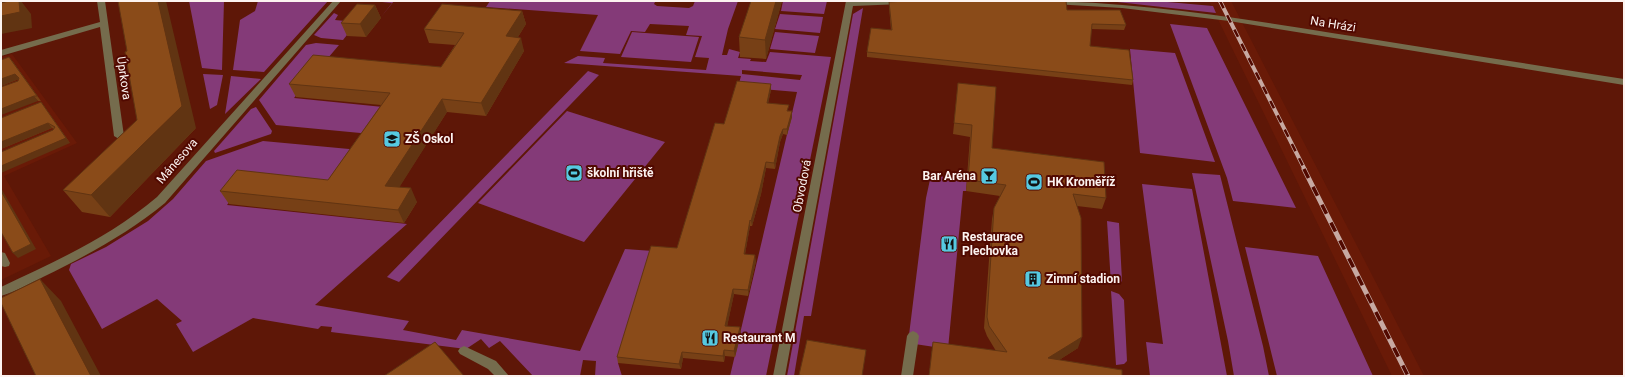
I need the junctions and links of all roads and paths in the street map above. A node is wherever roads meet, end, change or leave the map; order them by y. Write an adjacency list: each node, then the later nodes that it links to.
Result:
1 (101, 1): 6 (street, Úprkova)
2 (336, 1): 10 (street, Mánesova)
3 (1036, 1): 8 (street, Na Hrázi)
4 (850, 2): 5 (street); 14 (street, Obvodová)
5 (912, 2)
6 (104, 23): 7 (street); 9 (street, Úprkova)
7 (1, 53)
8 (1624, 82)
9 (120, 136)
10 (1, 292)
11 (913, 336): 15 (street)
12 (464, 351): 13 (street)
13 (503, 376)
14 (779, 376)
15 (907, 376)

